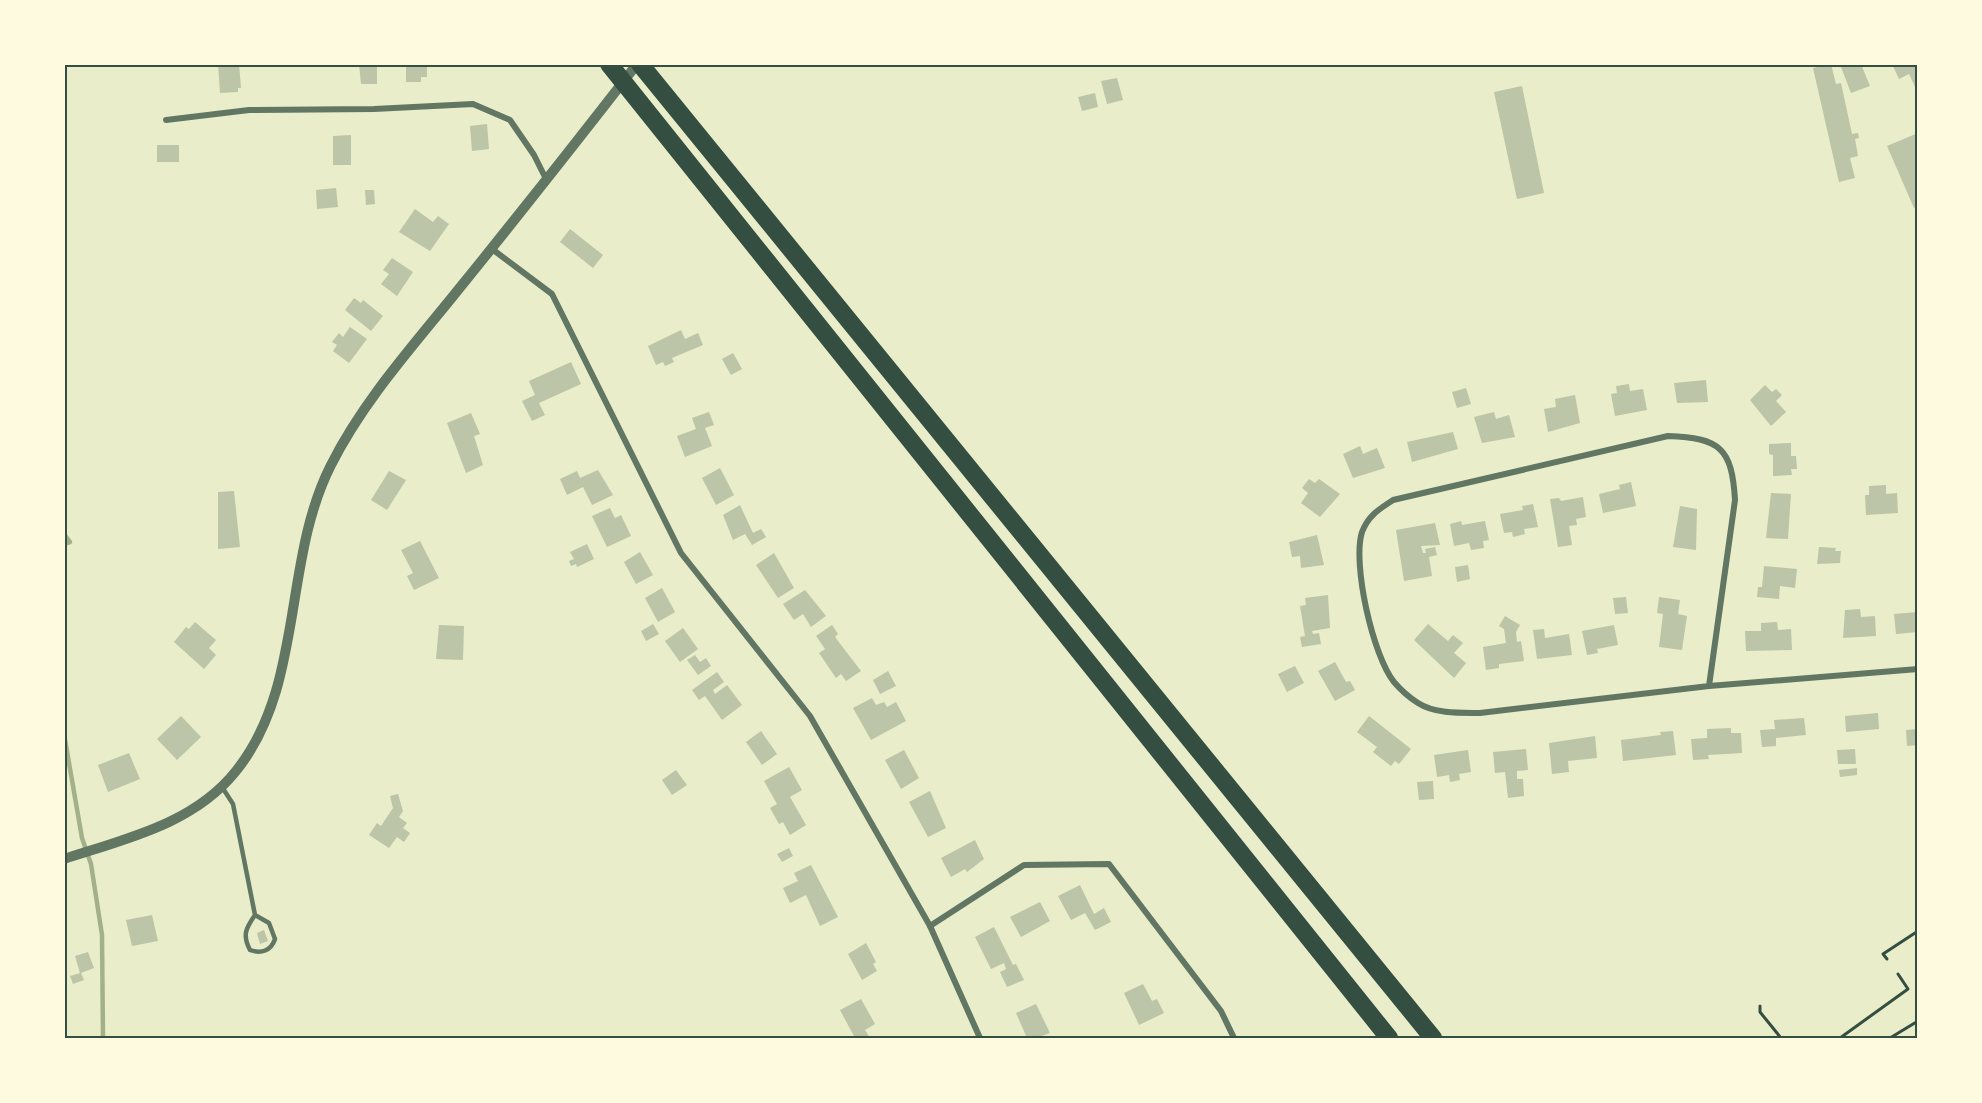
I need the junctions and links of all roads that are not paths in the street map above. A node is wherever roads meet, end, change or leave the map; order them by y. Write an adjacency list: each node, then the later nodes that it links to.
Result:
1 (611, 67): 14 (highway)
2 (642, 68): 4 (street); 15 (highway)
3 (166, 120): 4 (street)
4 (546, 179): 5 (street)
5 (492, 249): 8 (street); 11 (street)
6 (1917, 669): 7 (street)
7 (1709, 686): 7 (street)
8 (222, 787): 9 (street); 10 (lane)
9 (64, 859)
10 (255, 915): 10 (lane)
11 (930, 926): 12 (street); 13 (street)
12 (980, 1038)
13 (1234, 1038)
14 (1389, 1038)
15 (1433, 1038)

